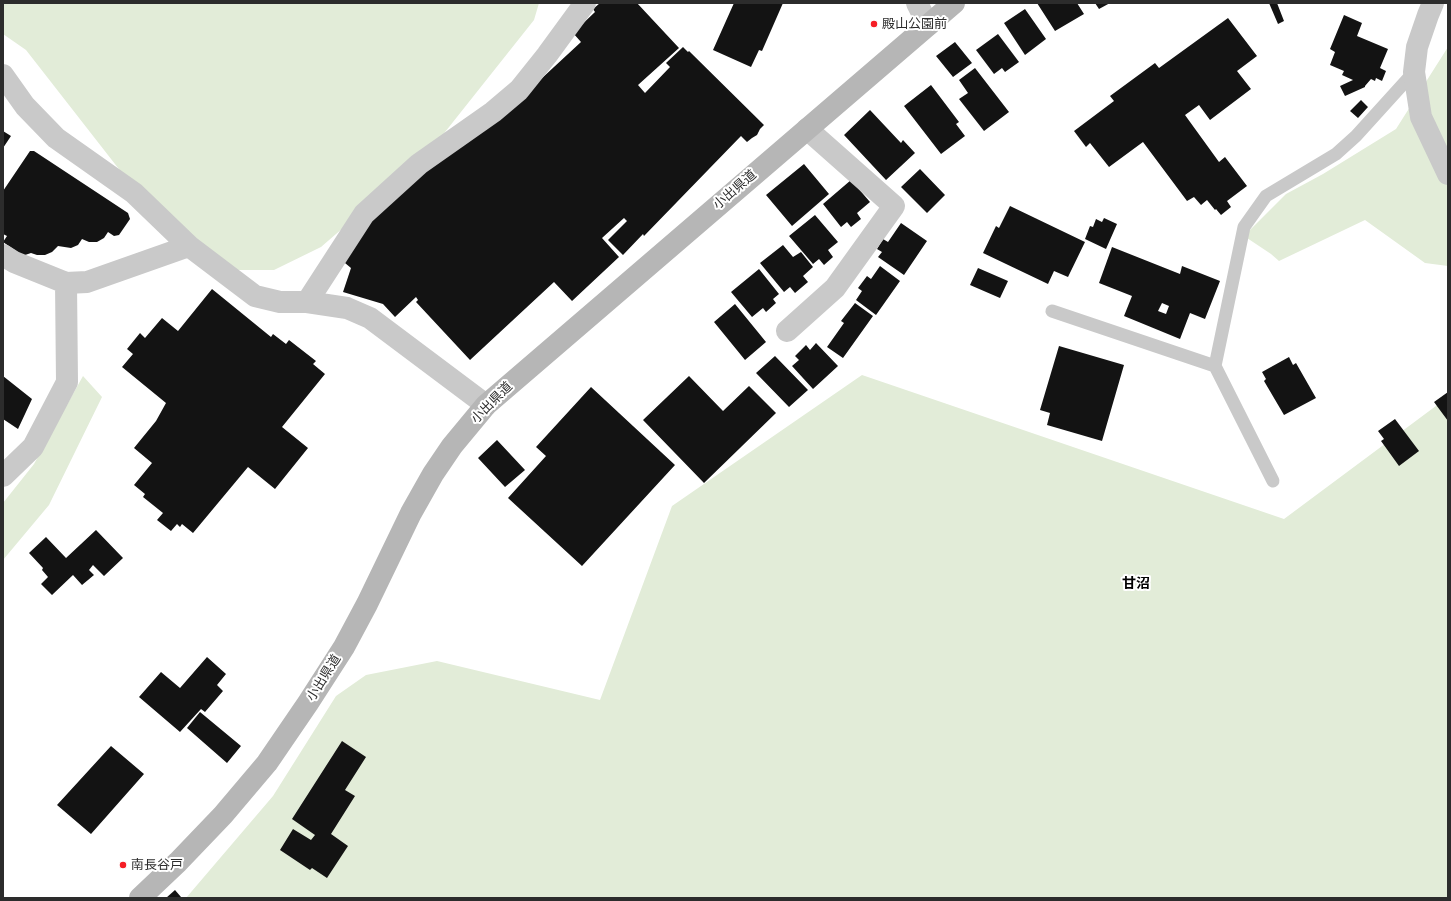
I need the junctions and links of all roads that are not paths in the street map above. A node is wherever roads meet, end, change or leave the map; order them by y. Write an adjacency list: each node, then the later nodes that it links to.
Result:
1 (585, 3): 13 (street)
2 (917, 3): 5 (street)
3 (954, 3): 5 (main road, 小出県道)
4 (1433, 3): 6 (street)
5 (928, 25): 8 (main road, 小出県道)
6 (1414, 72): 9 (street); 16 (lane)
7 (3, 75): 10 (street)
8 (807, 129): 15 (street); 17 (main road, 小出県道)
9 (1448, 174)
10 (189, 246): 12 (street); 13 (street)
11 (3, 255): 12 (street)
12 (66, 283): 18 (street)
13 (307, 302): 17 (street)
14 (1052, 311): 16 (lane)
15 (788, 331)
16 (1215, 366): 19 (lane)
17 (486, 405): 20 (main road, 小出県道)
18 (3, 476)
19 (1273, 481)
20 (140, 898)

